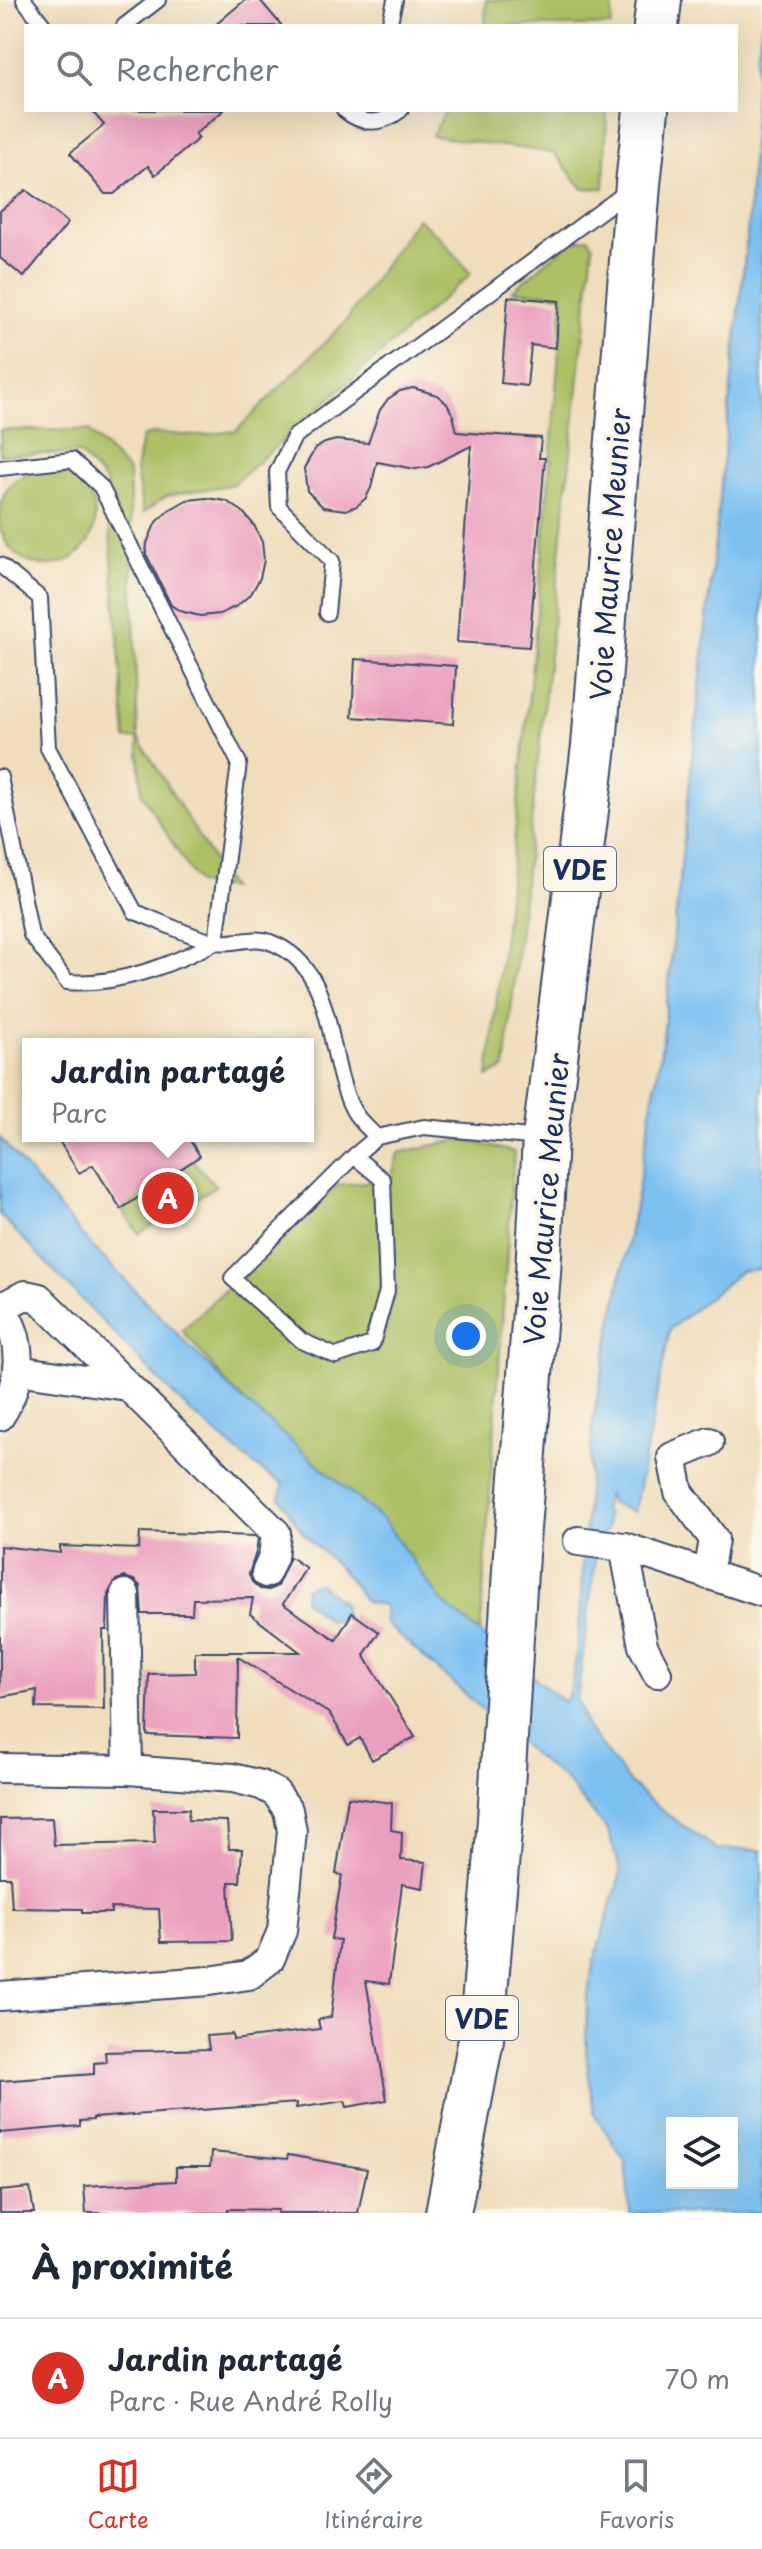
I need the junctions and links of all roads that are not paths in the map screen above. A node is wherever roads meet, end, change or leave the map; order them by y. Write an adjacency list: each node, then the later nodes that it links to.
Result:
1 (24, 0): 6 (lane)
2 (158, 0): 7 (lane)
3 (395, 0): 8 (lane)
4 (643, 0): 9 (main road)
5 (659, 0): 10 (main road)
6 (42, 24)
7 (127, 24)
8 (389, 24)
9 (643, 24)
10 (656, 24)
11 (346, 112): 12 (lane)
12 (398, 112)
13 (640, 112): 15 (main road, Voie Maurice Meunier / VDE)
14 (646, 112): 15 (main road, Voie Maurice Meunier / VDE)
15 (638, 184): 20 (lane); 24 (main road, Voie Maurice Meunier / VDE)
16 (26, 464): 17 (lane); 18 (lane); 22 (lane)
17 (0, 468)
18 (0, 477)
19 (0, 565): 22 (lane)
20 (327, 613)
21 (0, 777): 22 (lane)
22 (216, 942): 23 (lane)
23 (377, 1137): 24 (lane); 25 (lane)
24 (545, 1138): 41 (main road, Voie Maurice Meunier / VDE)
25 (354, 1156): 25 (lane)
26 (0, 1308): 27 (street); 28 (street)
27 (17, 1370): 28 (street); 29 (street)
28 (127, 1386): 33 (street)
29 (0, 1416)
30 (709, 1442): 34 (street)
31 (578, 1541): 32 (street)
32 (624, 1547): 34 (street); 37 (street)
33 (266, 1573)
34 (708, 1575): 35 (street)
35 (762, 1592)
36 (125, 1594): 39 (street)
37 (657, 1673)
38 (0, 1768): 39 (street)
39 (128, 1770): 40 (street)
40 (0, 1996)
41 (448, 2213)

